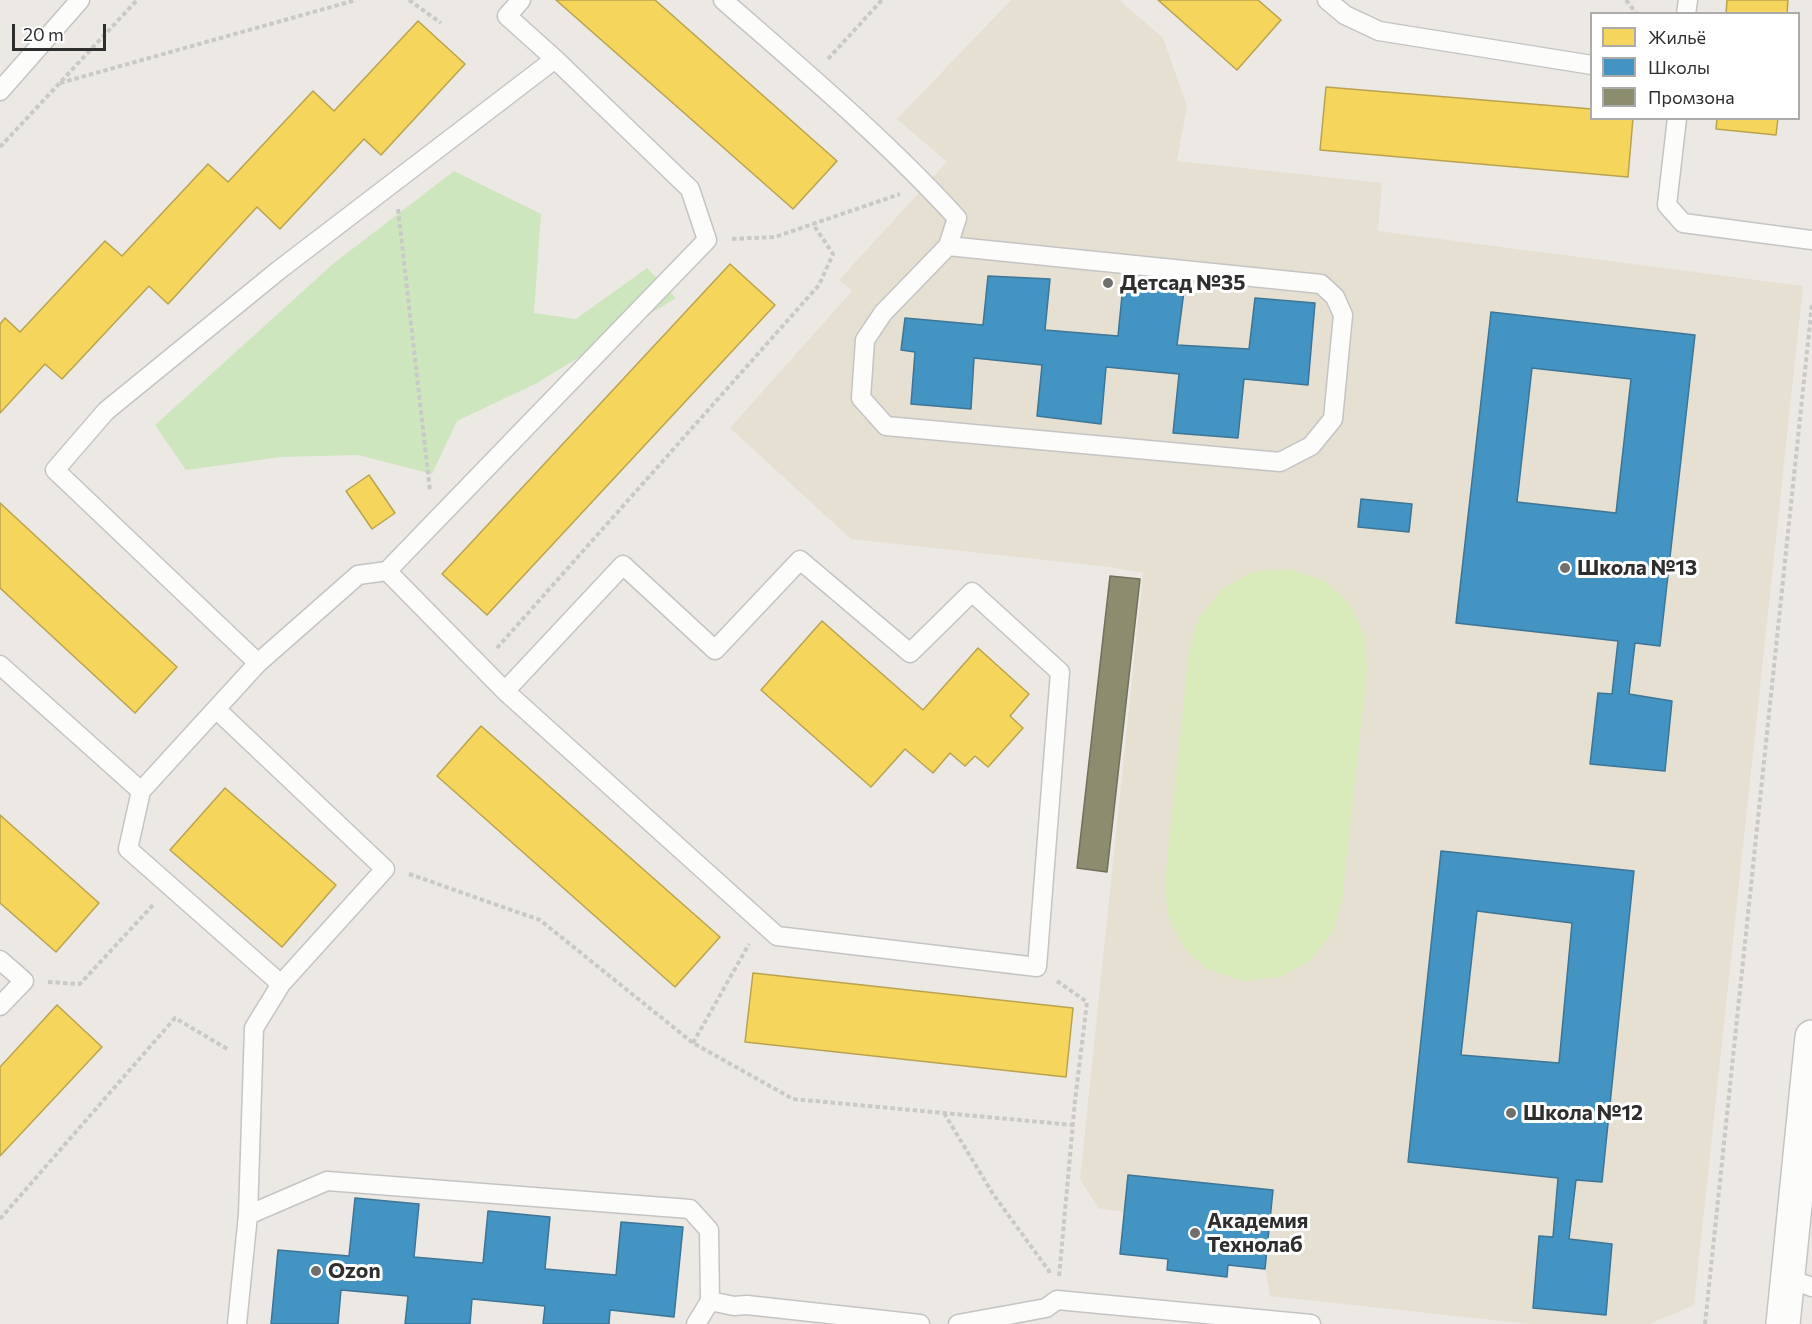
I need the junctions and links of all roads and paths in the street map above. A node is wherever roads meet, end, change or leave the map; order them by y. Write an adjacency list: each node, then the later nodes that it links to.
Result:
1 (80, 0): 16 (lane)
2 (137, 0): 15 (path)
3 (356, 0): 15 (path)
4 (409, 0): 11 (path)
5 (521, 0): 12 (lane)
6 (723, 0): 14 (lane)
7 (882, 0): 14 (path)
8 (1327, 0): 13 (lane)
9 (1626, 0): 10 (path)
10 (1635, 12)
11 (441, 23)
12 (555, 59): 19 (lane); 22 (lane)
13 (1590, 65)
14 (812, 78): 20 (lane)
15 (60, 83): 18 (path)
16 (0, 91)
17 (1677, 120): 23 (lane)
18 (0, 147)
19 (395, 182): 26 (path); 28 (lane)
20 (927, 185): 21 (path); 24 (lane)
21 (813, 224): 22 (path); 30 (path)
22 (707, 240): 26 (lane)
23 (1812, 240)
24 (948, 246): 24 (lane)
25 (1812, 304): 58 (path)
26 (433, 523): 27 (lane)
27 (387, 571): 28 (lane); 30 (lane)
28 (258, 663): 32 (lane)
29 (0, 664): 33 (lane)
30 (480, 666): 31 (lane)
31 (505, 691): 36 (lane); 38 (lane)
32 (216, 710): 33 (lane); 40 (lane)
33 (141, 791): 35 (lane)
34 (406, 873): 43 (path)
35 (171, 886): 39 (path); 40 (lane)
36 (761, 922): 38 (lane); 43 (path)
37 (0, 960): 39 (lane)
38 (1037, 967): 46 (path)
39 (24, 981): 41 (lane)
40 (281, 984): 47 (lane)
41 (0, 1005)
42 (1812, 1037): 49 (main road)
43 (693, 1043): 45 (path)
44 (230, 1051): 48 (path)
45 (944, 1113): 46 (path); 50 (path)
46 (1073, 1125): 50 (path)
47 (248, 1215): 51 (lane); 53 (lane)
48 (0, 1219)
49 (1800, 1282): 59 (main road)
50 (1057, 1300): 52 (lane); 56 (lane)
51 (710, 1301): 54 (lane); 55 (lane)
52 (1133, 1316): 57 (lane)
53 (237, 1324)
54 (696, 1324)
55 (920, 1324)
56 (958, 1324)
57 (1311, 1324)
58 (1705, 1324)
59 (1783, 1324)

